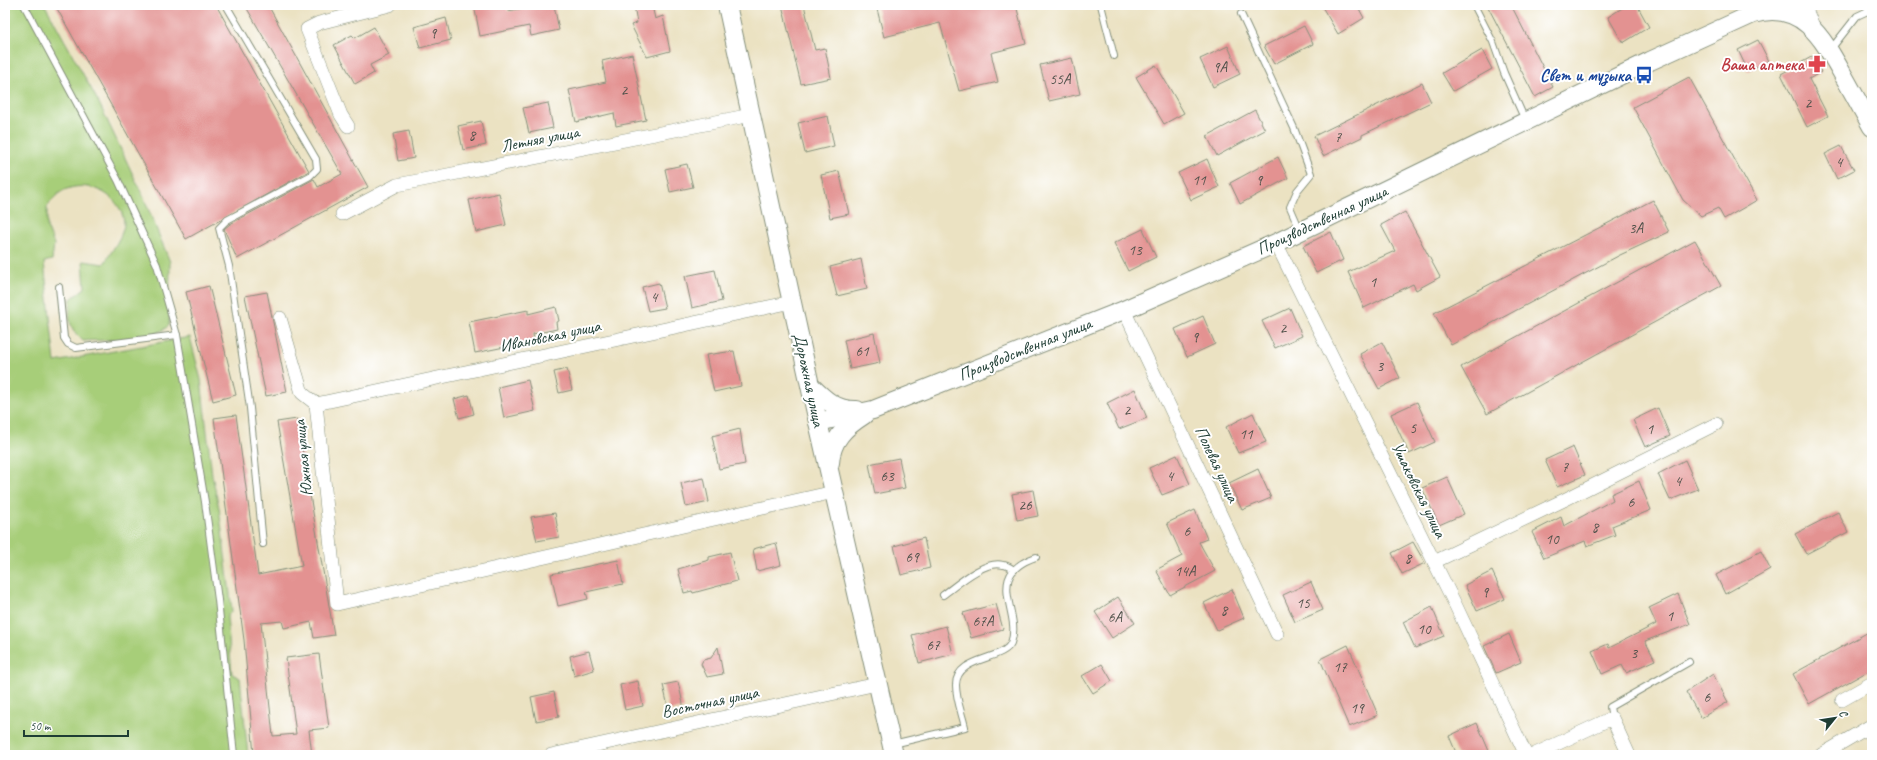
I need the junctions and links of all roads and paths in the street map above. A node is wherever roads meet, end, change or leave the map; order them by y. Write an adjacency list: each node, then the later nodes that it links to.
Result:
1 (24, 5): 24 (lane)
2 (226, 5): 32 (lane)
3 (390, 5): 15 (street)
4 (727, 5): 13 (street, Дорожная улица)
5 (1101, 5): 12 (lane)
6 (1474, 5): 14 (lane)
7 (1804, 5): 10 (street)
8 (1872, 9): 11 (lane)
9 (1241, 14): 18 (lane)
10 (1814, 28): 11 (street, Производственная улица); 14 (street, Производственная улица)
11 (1830, 50): 16 (street, Производственная улица)
12 (1114, 56)
13 (751, 115): 17 (street, Летняя улица); 21 (street, Дорожная улица)
14 (1526, 122): 18 (street, Производственная улица)
15 (348, 126)
16 (1872, 127)
17 (342, 214)
18 (1301, 231): 19 (street, Производственная улица)
19 (1276, 243): 22 (street, Производственная улица); 34 (street, Ушаковская улица)
20 (59, 287): 24 (lane)
21 (792, 302): 25 (street, Дорожная улица); 26 (street, Ивановская улица)
22 (1124, 310): 27 (street, Производственная улица); 37 (street, Полевая улица)
23 (280, 318): 26 (street, Южная улица)
24 (176, 335): 45 (lane)
25 (810, 385): 27 (street); 28 (street, Дорожная улица)
26 (316, 404): 31 (street, Южная улица)
27 (873, 410): 28 (street, Производственная улица); 30 (street)
28 (818, 422): 30 (street, Дорожная улица)
29 (1716, 424): 34 (street)
30 (829, 472): 31 (street, Дорожная улица)
31 (834, 492): 40 (street, Дорожная улица)
32 (263, 544)
33 (1036, 557): 35 (lane)
34 (1434, 562): 47 (street, Ушаковская улица)
35 (1014, 570): 36 (lane); 44 (lane)
36 (943, 595)
37 (1277, 634)
38 (1689, 662): 42 (lane)
39 (1872, 683): 41 (street)
40 (877, 684): 44 (street, Дорожная улица); 46 (street, Восточная улица)
41 (1842, 700)
42 (1612, 718): 48 (street); 49 (street)
43 (1872, 725): 50 (street)
44 (893, 750)
45 (234, 755)
46 (551, 755)
47 (1526, 755)
48 (1533, 755)
49 (1629, 755)
50 (1821, 755)

